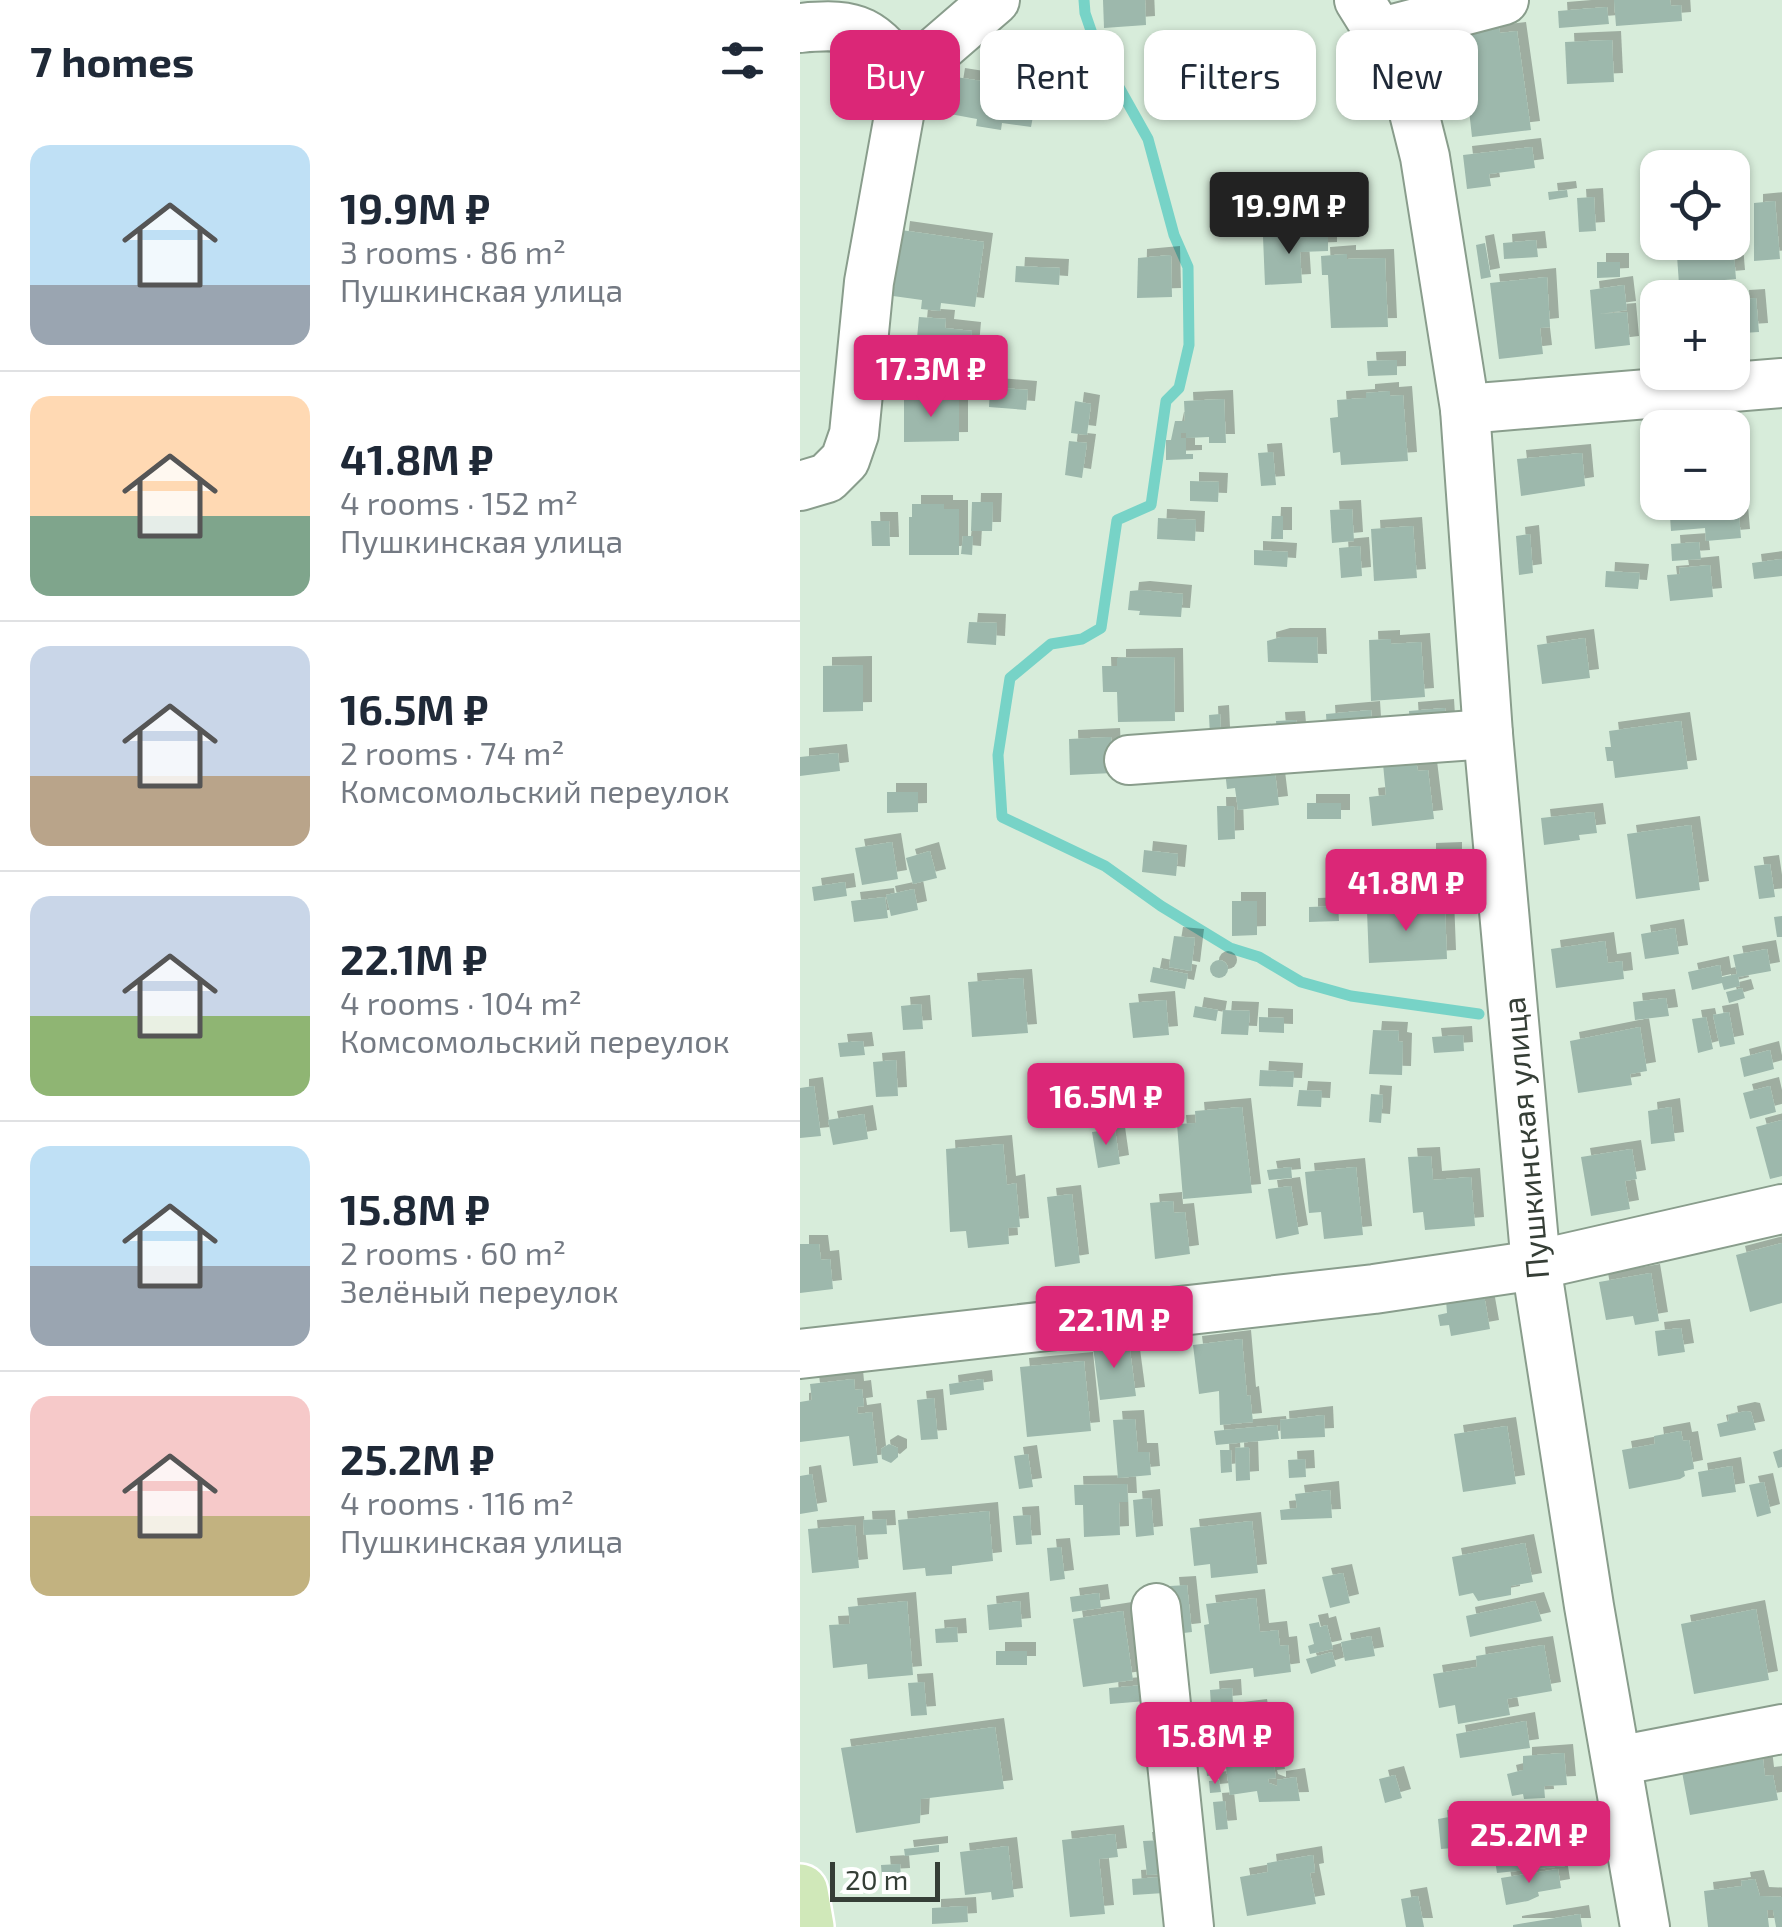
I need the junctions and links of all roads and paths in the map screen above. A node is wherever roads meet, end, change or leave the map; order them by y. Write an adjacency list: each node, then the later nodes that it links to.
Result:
1 (996, 0): 6 (street)
2 (1504, 0): 3 (street)
3 (1370, 16): 9 (street, Пушкинская улица)
4 (800, 28): 5 (street)
5 (854, 30)
6 (960, 31)
7 (898, 120): 10 (street)
8 (1782, 383): 9 (street)
9 (1464, 409): 11 (street, Пушкинская улица)
10 (800, 486)
11 (1488, 734): 12 (street); 14 (street, Пушкинская улица)
12 (1130, 760)
13 (1782, 1208): 14 (street)
14 (1536, 1265): 15 (street); 18 (street, Пушкинская улица)
15 (800, 1354)
16 (1156, 1608): 21 (street)
17 (1782, 1729): 18 (street)
18 (1617, 1760): 22 (street, Пушкинская улица)
19 (800, 1892): 20 (main road)
20 (806, 1927)
21 (1189, 1927)
22 (1645, 1927)

